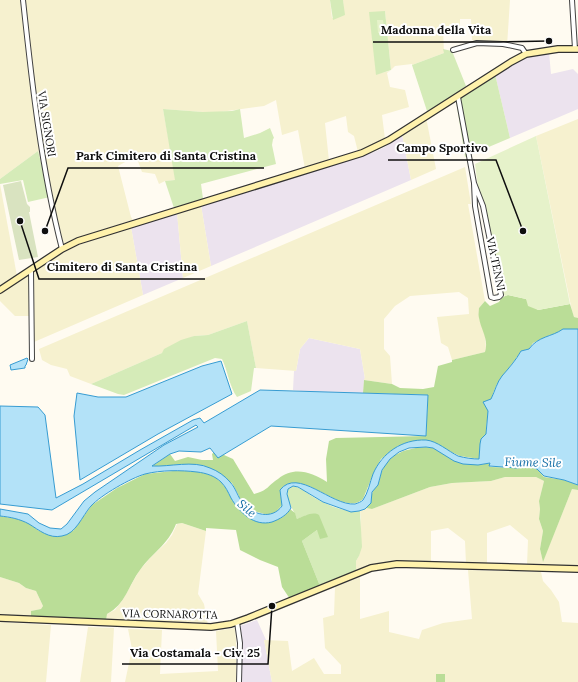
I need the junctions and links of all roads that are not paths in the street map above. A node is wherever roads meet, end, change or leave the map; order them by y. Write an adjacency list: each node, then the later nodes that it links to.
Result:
1 (23, 0): 10 (street, VIA SIGNORI)
2 (572, 0): 3 (street)
3 (576, 49): 5 (street)
4 (453, 50): 5 (street)
5 (526, 54): 6 (street)
6 (458, 97): 7 (street, VIA TENNI); 10 (street)
7 (474, 183): 8 (street, VIA TENNI); 9 (street, VIA TENNI)
8 (475, 200): 9 (street); 9 (street, VIA TENNI)
9 (481, 200)
10 (62, 249): 11 (street)
11 (31, 270): 12 (street); 13 (street)
12 (0, 290)
13 (32, 359)
14 (578, 569): 16 (street, VIA CORNAROTTA)
15 (0, 618): 16 (street, VIA CORNAROTTA)
16 (237, 622): 17 (street)
17 (239, 682)

